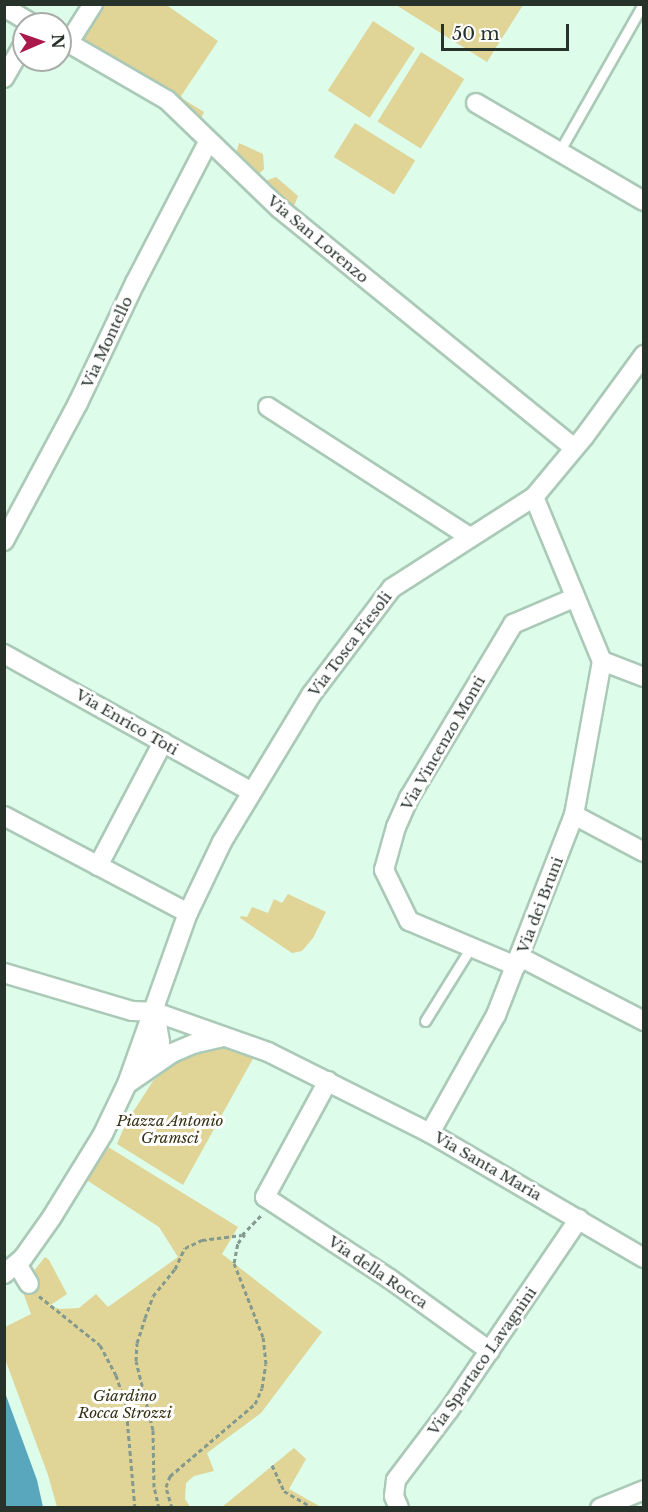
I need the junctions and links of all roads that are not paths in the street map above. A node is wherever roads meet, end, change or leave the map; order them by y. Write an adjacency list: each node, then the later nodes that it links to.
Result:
1 (93, 4): 3 (street)
2 (643, 4): 9 (lane)
3 (72, 30)
4 (72, 45): 8 (street, Via San Lorenzo)
5 (12, 64): 6 (street)
6 (4, 78)
7 (476, 103): 9 (street)
8 (208, 142): 13 (street, Via San Lorenzo); 16 (street, Via Montello)
9 (559, 152): 10 (street)
10 (644, 201)
11 (644, 356): 13 (street, Via Tosca Fiesoli)
12 (268, 407): 15 (street)
13 (574, 448): 14 (street, Via Tosca Fiesoli)
14 (534, 497): 15 (street, Via Tosca Fiesoli); 17 (street)
15 (470, 537): 22 (street, Via Tosca Fiesoli)
16 (4, 541)
17 (574, 598): 19 (street); 28 (street, Via Vincenzo Monti)
18 (4, 654): 21 (street, Via Enrico Toti)
19 (602, 661): 20 (street); 23 (street, Via dei Bruni)
20 (644, 677)
21 (163, 742): 22 (street, Via Enrico Toti); 26 (street)
22 (250, 791): 27 (street, Via Tosca Fiesoli)
23 (574, 815): 25 (street); 29 (street, Via dei Bruni)
24 (4, 816): 26 (street)
25 (644, 852)
26 (98, 866): 27 (street)
27 (188, 913): 31 (street, Via Tosca Fiesoli)
28 (471, 947): 29 (street, Via Vincenzo Monti); 32 (lane)
29 (518, 962): 33 (street, Via Vincenzo Monti); 37 (street, Via dei Bruni)
30 (4, 973): 31 (street)
31 (155, 1012): 34 (street); 36 (street)
32 (424, 1021)
33 (644, 1021)
34 (227, 1036): 35 (street); 36 (street)
35 (328, 1081): 37 (street, Via Santa Maria); 42 (street, Via della Rocca)
36 (127, 1084): 40 (street)
37 (430, 1133): 38 (street, Via Santa Maria)
38 (579, 1219): 39 (street, Via Santa Maria); 42 (street, Via Spartaco Lavagnini)
39 (644, 1258)
40 (11, 1269): 41 (street)
41 (29, 1284)
42 (490, 1351): 44 (street, Via Spartaco Lavagnini)
43 (644, 1490): 45 (street)
44 (398, 1506)
45 (600, 1508)

